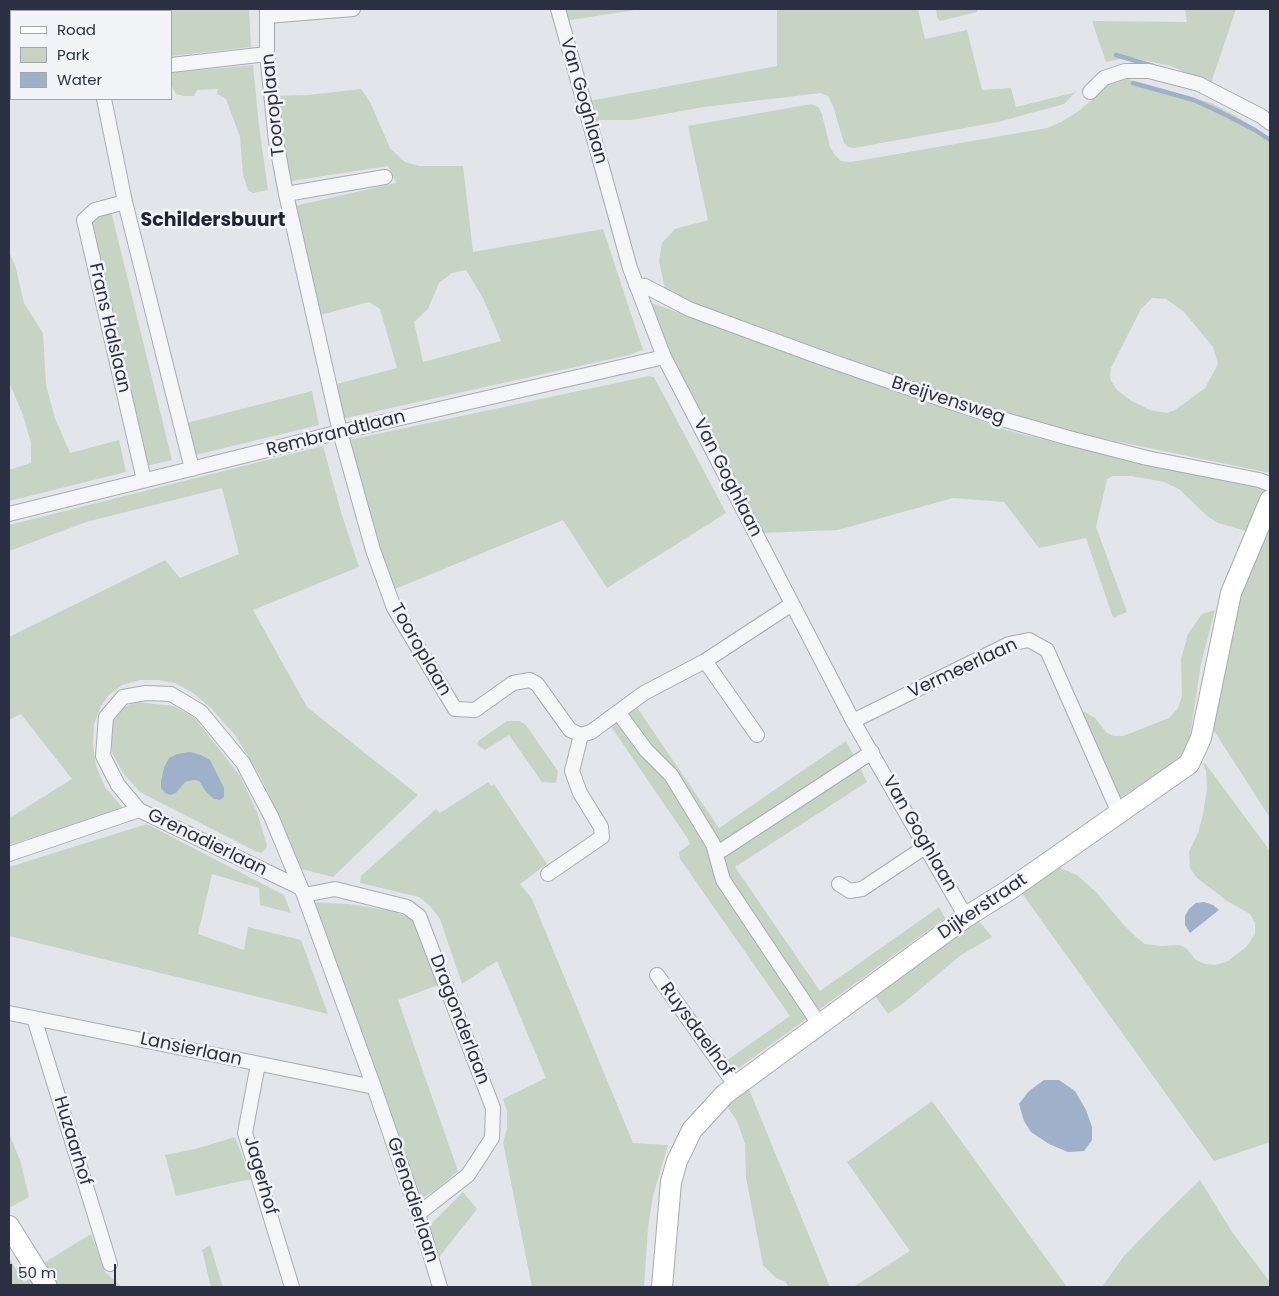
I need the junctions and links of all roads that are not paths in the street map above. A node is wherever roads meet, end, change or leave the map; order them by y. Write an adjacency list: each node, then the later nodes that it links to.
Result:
1 (353, 9): 3 (street, Tooroplaan)
2 (558, 9): 12 (street, Van Goghlaan)
3 (267, 13): 4 (street, Tooroplaan)
4 (267, 54): 5 (street); 10 (street, Tooroplaan)
5 (172, 65)
6 (1090, 92): 8 (street)
7 (104, 100): 11 (street)
8 (1270, 123)
9 (385, 177): 10 (street)
10 (286, 194): 14 (street, Tooroplaan)
11 (126, 202): 15 (street); 16 (street, Frans Halslaan)
12 (636, 285): 13 (street, Van Goghlaan); 17 (street, Breijvensweg)
13 (664, 357): 14 (street, Rembrandtlaan); 20 (street, Van Goghlaan)
14 (340, 432): 15 (street, Rembrandtlaan); 24 (street, Tooroplaan)
15 (192, 469): 16 (street, Rembrandtlaan)
16 (144, 480): 19 (street, Rembrandtlaan)
17 (1270, 484)
18 (1270, 500): 28 (street, Dijkerstraat)
19 (9, 514)
20 (792, 604): 21 (street); 23 (street, Van Goghlaan)
21 (705, 661): 22 (street); 25 (street)
22 (618, 712): 24 (street); 31 (street)
23 (854, 721): 26 (street, Van Goghlaan); 28 (street, Vermeerlaan)
24 (581, 735): 32 (street)
25 (757, 735)
26 (872, 752): 29 (street, Van Goghlaan); 31 (street)
27 (139, 810): 30 (street); 34 (street, Grenadierlaan); 34 (street, Grenadierlaan)
28 (1119, 813): 35 (street, Dijkerstraat)
29 (925, 847): 33 (street); 35 (street, Van Goghlaan)
30 (9, 854)
31 (716, 854): 39 (street)
32 (548, 874)
33 (839, 884)
34 (302, 892): 42 (street, Grenadierlaan); 43 (street, Dragonderlaan)
35 (966, 917): 39 (street, Dijkerstraat)
36 (657, 975): 41 (street, Ruysdaelhof)
37 (9, 1013): 38 (street, Lansierlaan)
38 (34, 1018): 40 (street, Lansierlaan); 45 (street, Huzaarhof)
39 (819, 1024): 41 (street, Dijkerstraat)
40 (258, 1064): 42 (street, Lansierlaan); 47 (street, Jagerhof)
41 (736, 1086): 49 (street, Dijkerstraat)
42 (374, 1087): 43 (street, Grenadierlaan)
43 (418, 1214): 48 (street, Grenadierlaan)
44 (9, 1226): 46 (street)
45 (110, 1264)
46 (48, 1287)
47 (292, 1287)
48 (440, 1287)
49 (662, 1287)

